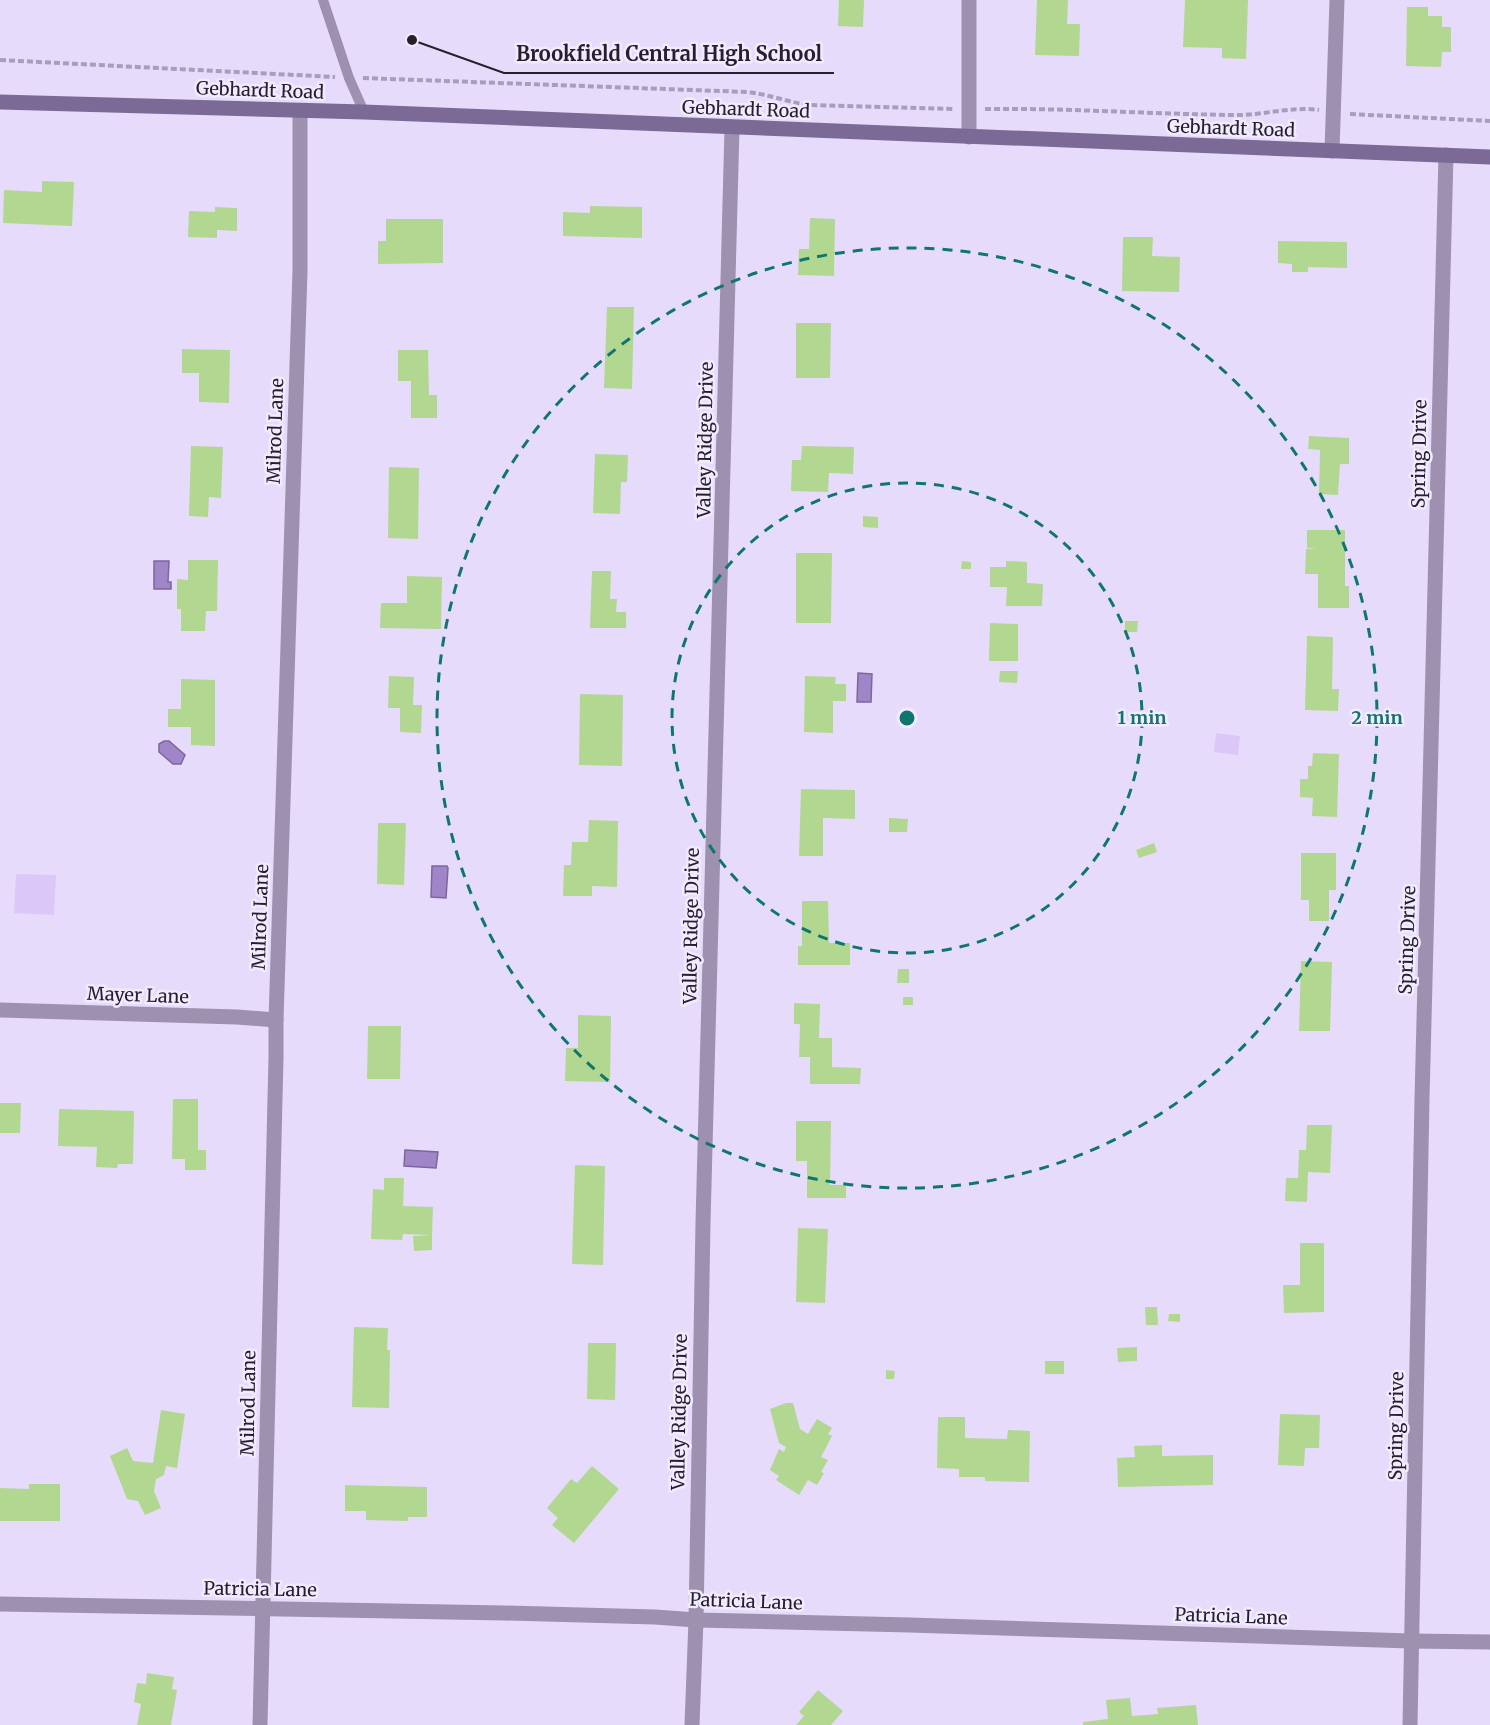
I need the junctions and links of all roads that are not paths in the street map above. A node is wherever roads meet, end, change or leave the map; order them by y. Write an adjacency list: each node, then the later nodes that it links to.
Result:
1 (323, 0): 6 (lane)
2 (969, 0): 8 (street)
3 (1337, 0): 9 (street)
4 (0, 102): 5 (street, Gebhardt Road)
5 (300, 111): 6 (street, Gebhardt Road); 13 (street, Milrod Lane)
6 (364, 112): 7 (street, Gebhardt Road)
7 (732, 128): 8 (street, Gebhardt Road); 16 (street, Valley Ridge Drive)
8 (969, 137): 9 (street, Gebhardt Road)
9 (1332, 151): 10 (street, Gebhardt Road)
10 (1446, 155): 11 (street, Gebhardt Road); 17 (street, Spring Drive)
11 (1490, 157)
12 (0, 1010): 13 (street, Mayer Lane)
13 (276, 1020): 15 (street, Milrod Lane)
14 (0, 1604): 15 (street, Patricia Lane)
15 (263, 1609): 16 (street, Patricia Lane); 19 (street, Milrod Lane)
16 (696, 1620): 17 (street, Patricia Lane); 20 (street, Valley Ridge Drive)
17 (1410, 1641): 18 (street, Patricia Lane); 21 (street, Spring Drive)
18 (1490, 1642)
19 (260, 1725)
20 (692, 1725)
21 (1410, 1725)

